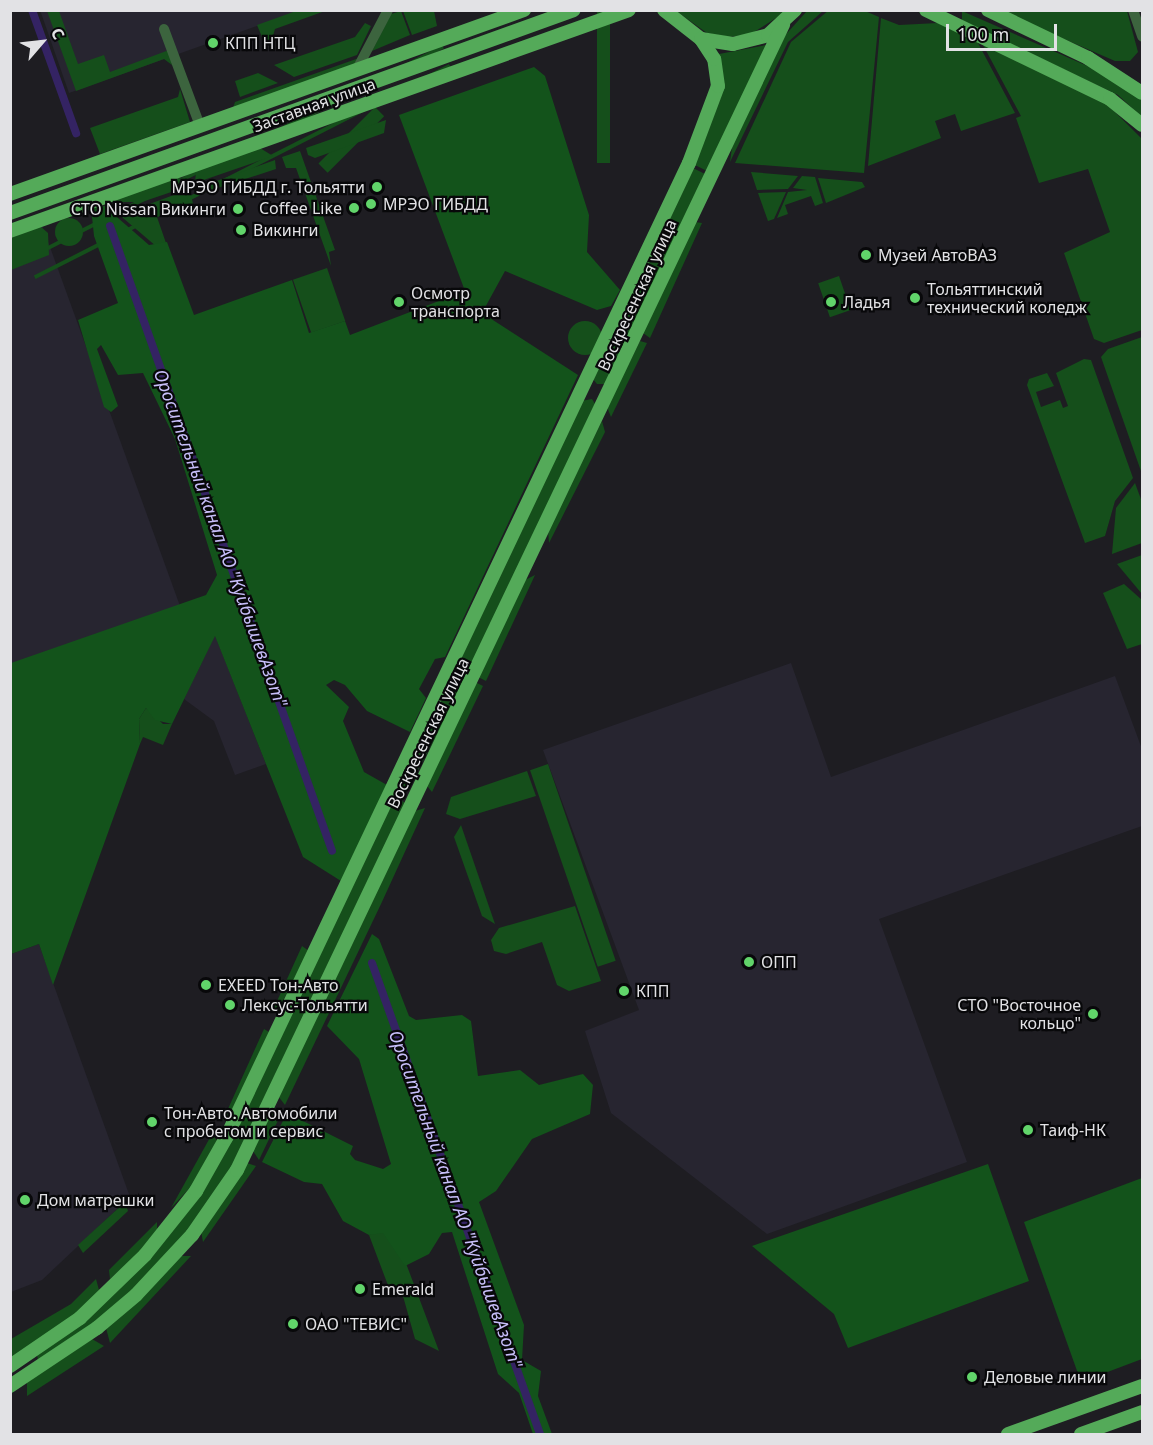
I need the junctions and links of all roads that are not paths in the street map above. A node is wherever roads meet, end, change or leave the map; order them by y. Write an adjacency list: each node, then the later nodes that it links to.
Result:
1 (388, 10): 16 (street)
2 (524, 10): 17 (main road, Заставная улица)
3 (574, 10): 23 (main road, Заставная улица)
4 (629, 10): 26 (main road, Заставная улица)
5 (664, 10): 15 (main road)
6 (795, 10): 11 (main road)
7 (926, 10): 12 (main road)
8 (958, 10): 12 (main road)
9 (988, 10): 19 (main road)
10 (1133, 10): 14 (street)
11 (783, 25): 15 (main road); 28 (main road, Воскресенская улица)
12 (960, 26): 20 (main road)
13 (164, 29): 21 (street)
14 (1143, 36)
15 (701, 39): 27 (main road, Воскресенская улица)
16 (370, 44): 17 (street); 18 (street)
17 (378, 63): 18 (main road, Заставная улица)
18 (356, 70): 21 (main road, Заставная улица)
19 (1143, 93)
20 (1143, 125)
21 (200, 126): 22 (main road, Заставная улица)
22 (85, 167): 23 (main road); 24 (main road, Заставная улица)
23 (92, 184): 25 (main road, Заставная улица)
24 (10, 194)
25 (10, 213)
26 (10, 231)
27 (584, 384): 28 (main road); 29 (main road, Воскресенская улица)
28 (609, 395): 30 (main road, Воскресенская улица)
29 (393, 786): 30 (main road); 31 (main road, Воскресенская улица)
30 (416, 797): 32 (main road, Воскресенская улица)
31 (37, 1349): 32 (main road); 33 (main road, Воскресенская улица)
32 (47, 1363): 34 (main road, Воскресенская улица)
33 (10, 1367): 34 (main road)
34 (13, 1385)
35 (1143, 1386): 36 (main road)
36 (1092, 1404): 38 (main road); 39 (main road)
37 (1143, 1412): 38 (main road)
38 (1101, 1427): 40 (main road)
39 (1008, 1434)
40 (1081, 1434)

